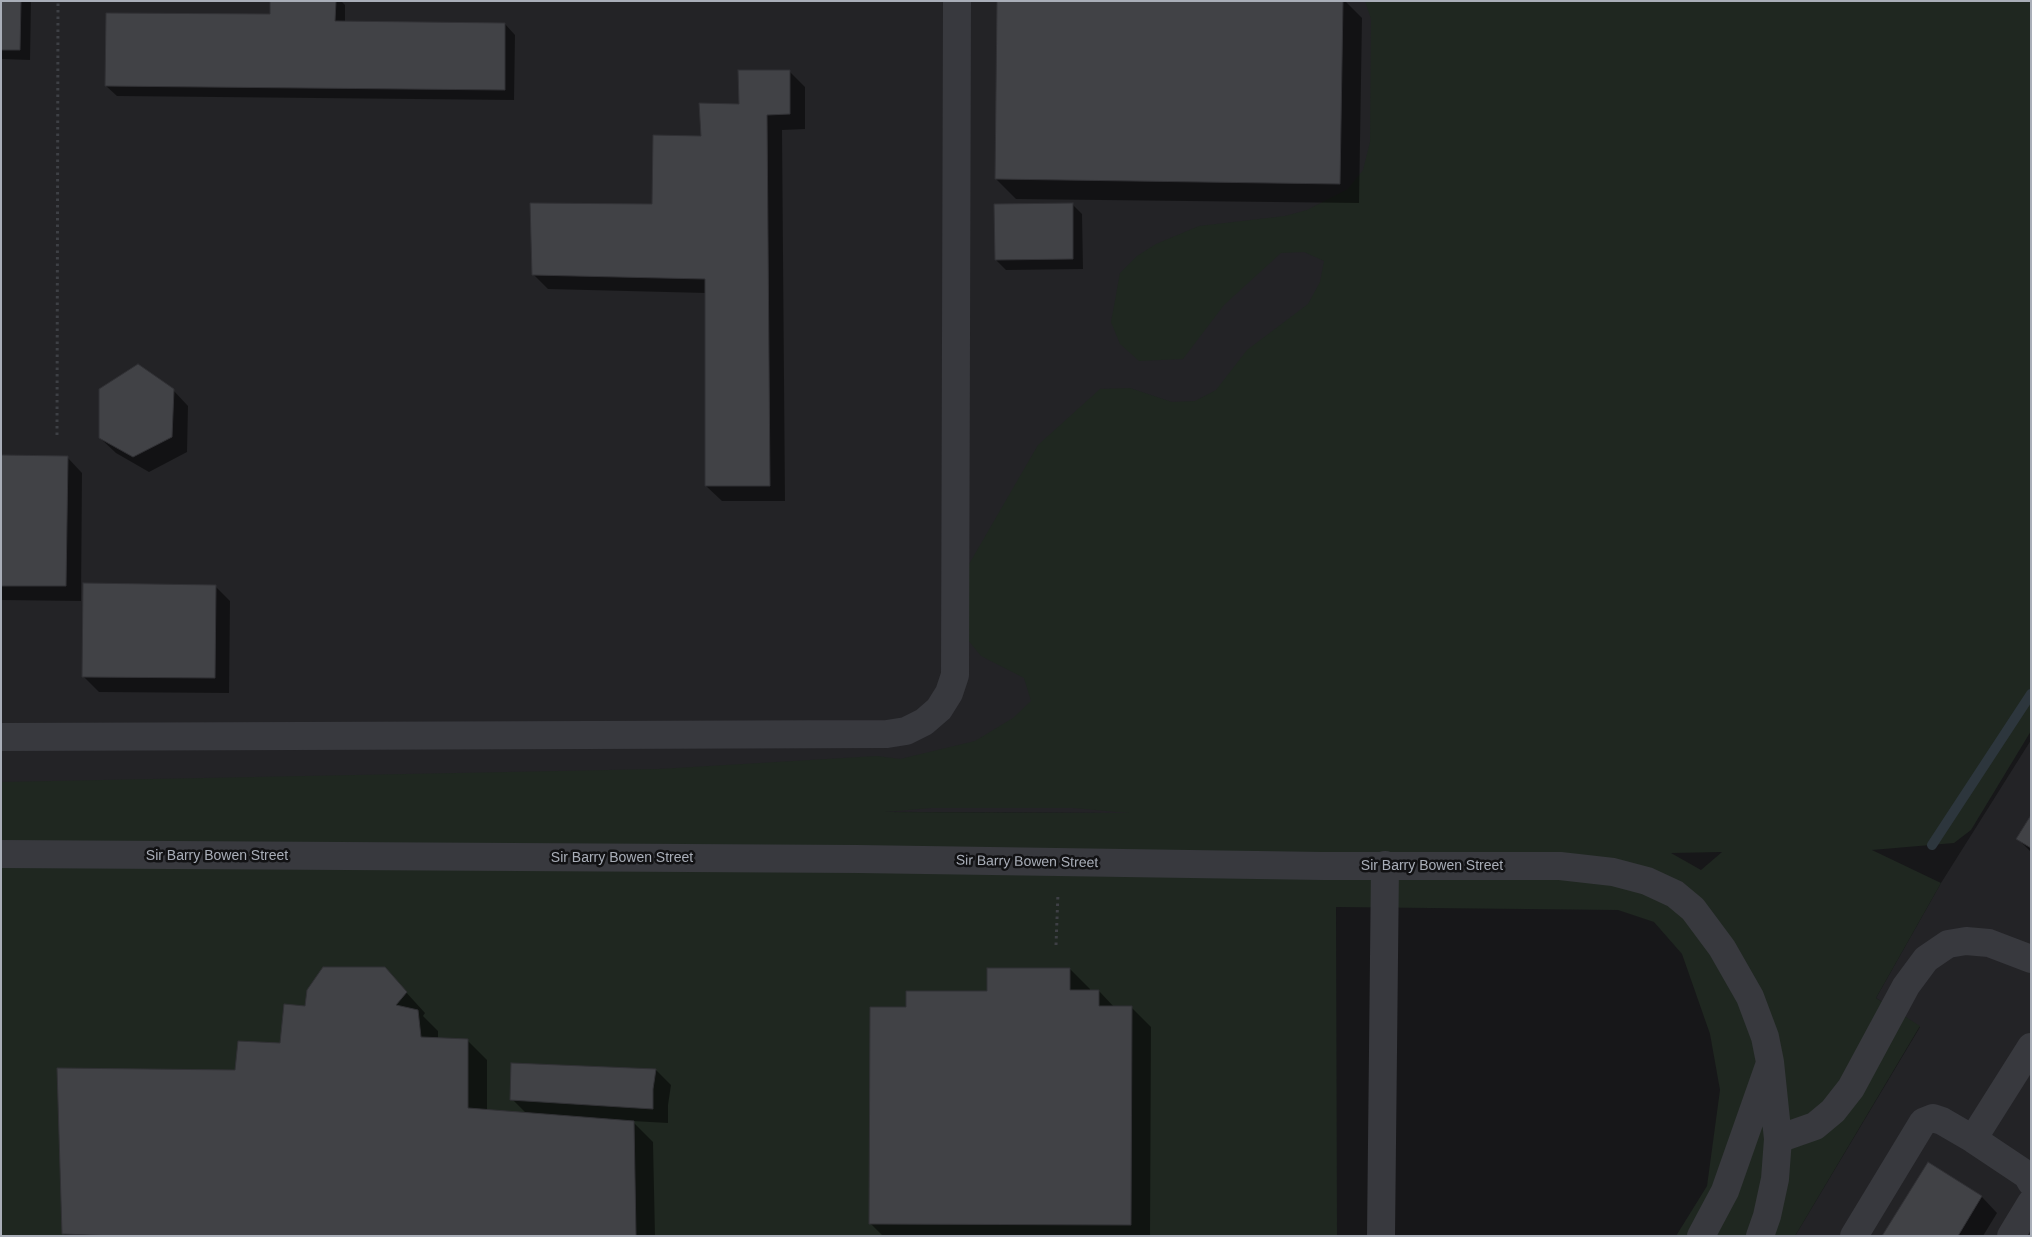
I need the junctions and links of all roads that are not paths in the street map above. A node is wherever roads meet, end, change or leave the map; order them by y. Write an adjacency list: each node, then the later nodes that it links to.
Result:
1 (957, 1): 2 (street)
2 (1, 737)
3 (1, 854): 4 (street, Sir Barry Bowen Street)
4 (1385, 865): 7 (street, Sir Barry Bowen Street); 12 (street)
5 (2031, 959): 8 (street)
6 (2031, 1047): 9 (street)
7 (1770, 1062): 8 (street, Sir Barry Bowen Street); 13 (street)
8 (1778, 1139): 14 (street, Sir Barry Bowen Street)
9 (1973, 1139): 10 (street); 15 (street)
10 (2031, 1182)
11 (2031, 1203): 16 (street)
12 (1381, 1236)
13 (1701, 1236)
14 (1760, 1236)
15 (1854, 1236)
16 (2011, 1236)

